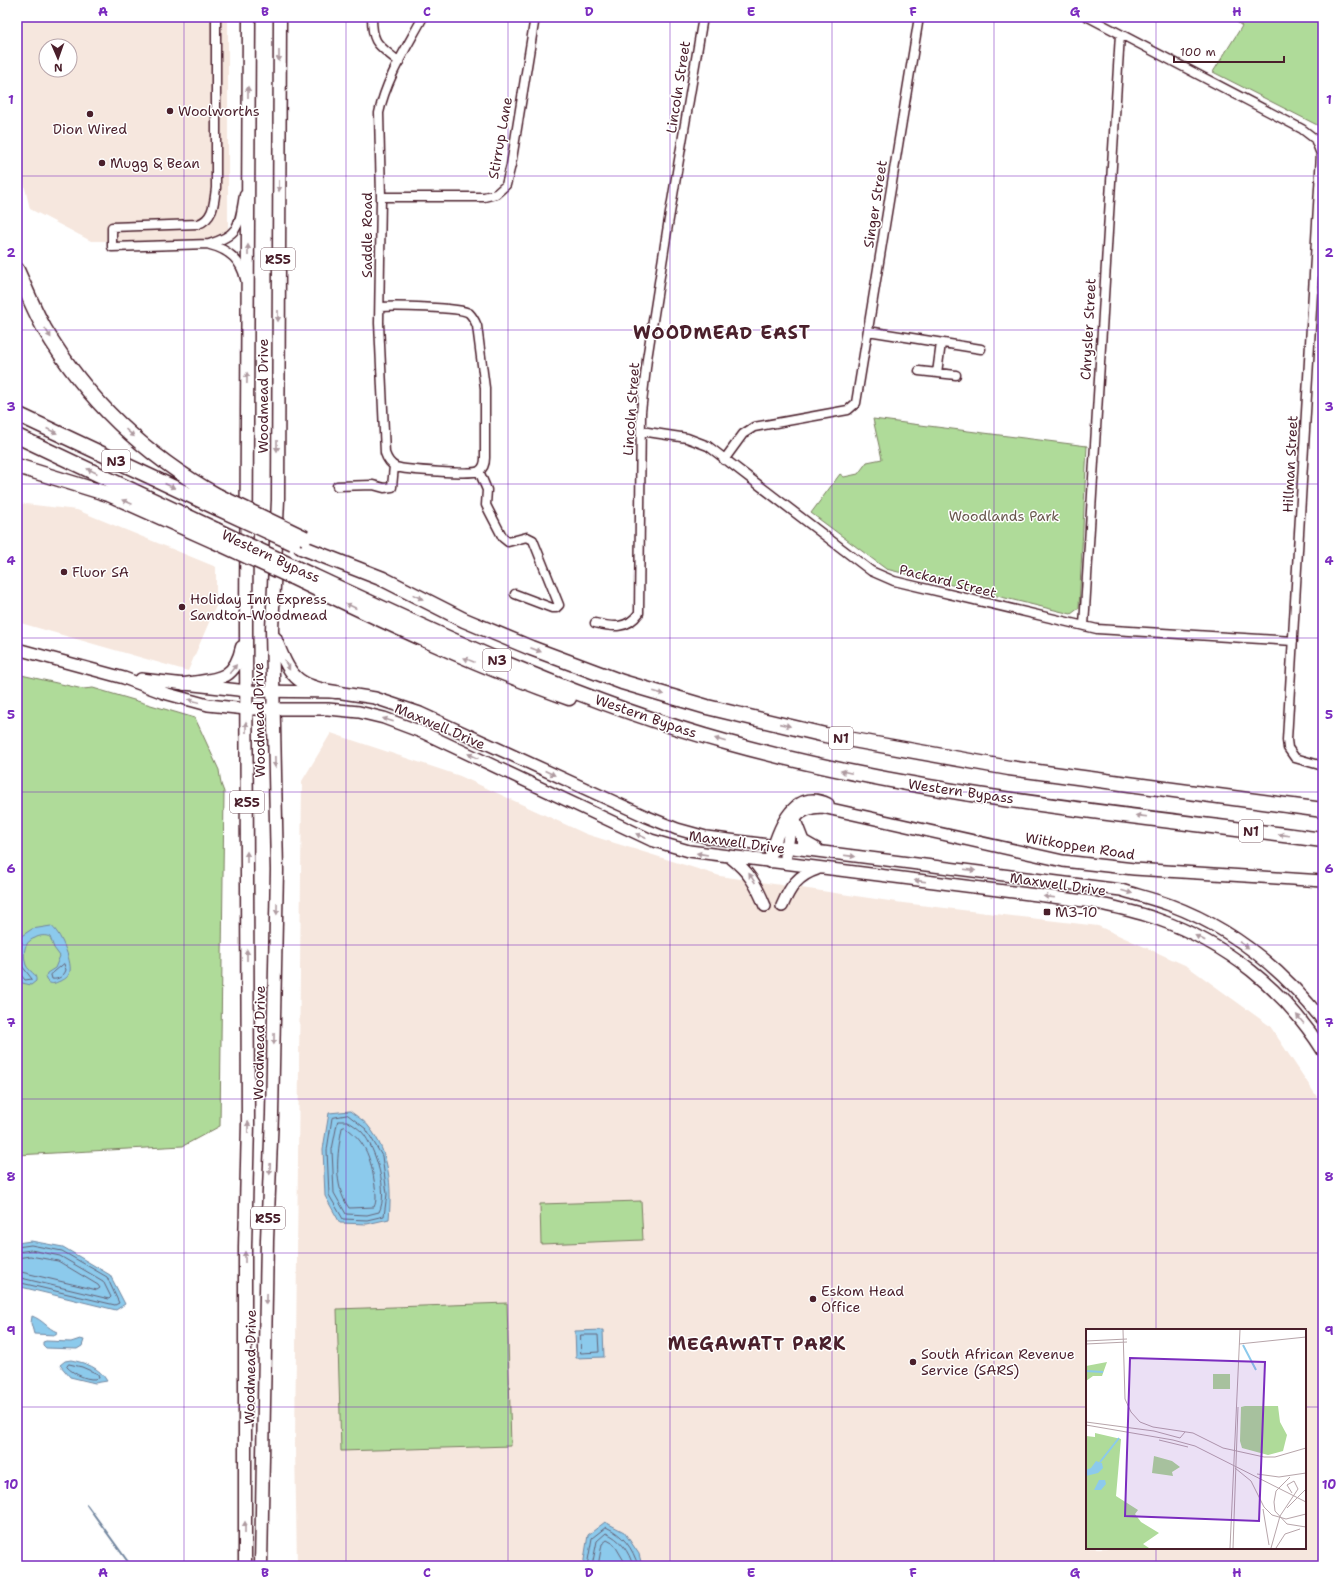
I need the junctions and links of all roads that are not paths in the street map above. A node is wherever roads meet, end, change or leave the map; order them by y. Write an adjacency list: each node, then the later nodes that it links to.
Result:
1 (216, 17): 14 (street)
2 (248, 17): 12 (main road, Woodmead Drive / R55, one-way to 2)
3 (280, 17): 41 (main road, Woodmead Drive / R55, one-way to 41)
4 (372, 17): 11 (street)
5 (423, 17): 11 (street, Saddle Road)
6 (535, 17): 13 (street, Stirrup Lane)
7 (703, 17): 27 (street, Lincoln Street)
8 (919, 17): 20 (street, Singer Street)
9 (1088, 17): 10 (street, Hillman Street)
10 (1120, 34): 40 (street, Chrysler Street); 42 (street, Hillman Street)
11 (398, 62): 13 (street, Saddle Road)
12 (248, 165): 14 (street); 17 (main road, Woodmead Drive / R55, one-way to 12)
13 (381, 197): 19 (street, Saddle Road)
14 (209, 244): 17 (street)
15 (17, 266): 18 (highway)
16 (17, 270): 18 (highway)
17 (248, 290): 39 (main road, Woodmead Drive / R55, one-way to 17)
18 (30, 299): 34 (highway, one-way to 34)
19 (380, 306): 30 (street, Saddle Road); 32 (street)
20 (868, 331): 21 (street); 29 (street, Singer Street)
21 (941, 343): 22 (street); 24 (street)
22 (981, 349)
23 (919, 371): 24 (street)
24 (937, 373): 25 (street)
25 (956, 375)
26 (17, 414): 34 (highway, Western Bypass / N3, one-way to 34)
27 (641, 431): 29 (street, Packard Street); 38 (street, Lincoln Street)
28 (17, 436): 35 (highway, Western Bypass / N3, one-way to 28)
29 (724, 460): 40 (street, Packard Street)
30 (392, 464): 32 (street); 33 (street, Saddle Road)
31 (17, 466): 35 (highway, one-way to 31)
32 (479, 471): 37 (street)
33 (337, 486)
34 (216, 502): 36 (highway, Western Bypass / N3, bridge)
35 (215, 535): 51 (highway, Western Bypass / N3, one-way to 35, bridge)
36 (383, 579): 54 (highway, Western Bypass / N1, one-way to 54)
37 (515, 594)
38 (595, 623)
39 (246, 626): 45 (main road, one-way to 39); 46 (main road, Woodmead Drive / R55)
40 (1084, 626): 42 (street, Packard Street)
41 (272, 629): 47 (main road, Woodmead Drive / R55); 48 (main road, one-way to 48)
42 (1293, 641): 52 (street, Hillman Street)
43 (17, 649): 44 (main road, Maxwell Drive)
44 (124, 678): 45 (main road, Maxwell Drive); 49 (main road, Maxwell Drive, one-way to 44)
45 (184, 684): 46 (main road, Maxwell Drive)
46 (247, 691): 47 (main road, Maxwell Drive); 49 (main road, Woodmead Drive / R55)
47 (275, 691): 48 (main road, Maxwell Drive); 50 (main road, Woodmead Drive / R55)
48 (336, 692): 57 (main road, Maxwell Drive, one-way to 57)
49 (246, 709): 50 (main road, Maxwell Drive); 71 (main road, Woodmead Drive / R55, one-way to 49)
50 (274, 709): 60 (main road, Maxwell Drive, one-way to 50); 72 (main road, Woodmead Drive / R55, one-way to 72)
51 (665, 724): 56 (highway, Western Bypass / N1, one-way to 51)
52 (1323, 766)
53 (836, 809): 55 (main road, Witkoppen Road); 57 (main road, Witkoppen Road); 65 (main road, Witkoppen Road)
54 (1323, 810)
55 (794, 818): 58 (main road); 59 (main road)
56 (1323, 840)
57 (773, 846): 58 (main road, Maxwell Drive); 61 (main road, Witkoppen Road)
58 (787, 849): 59 (main road, Maxwell Drive); 62 (main road)
59 (824, 853): 64 (main road, Maxwell Drive, one-way to 64)
60 (730, 857): 61 (main road, Maxwell Drive); 67 (main road, one-way to 60)
61 (769, 862): 62 (main road, Maxwell Drive)
62 (785, 864): 63 (main road, Maxwell Drive)
63 (820, 868): 66 (main road, Maxwell Drive, one-way to 63); 68 (main road)
64 (1013, 876): 66 (main road); 69 (main road, Maxwell Drive, one-way to 69)
65 (1323, 881)
66 (1010, 892): 70 (main road, Maxwell Drive, one-way to 66)
67 (765, 906)
68 (782, 906)
69 (1323, 1021)
70 (1323, 1051)
71 (245, 1566)
72 (261, 1566)

